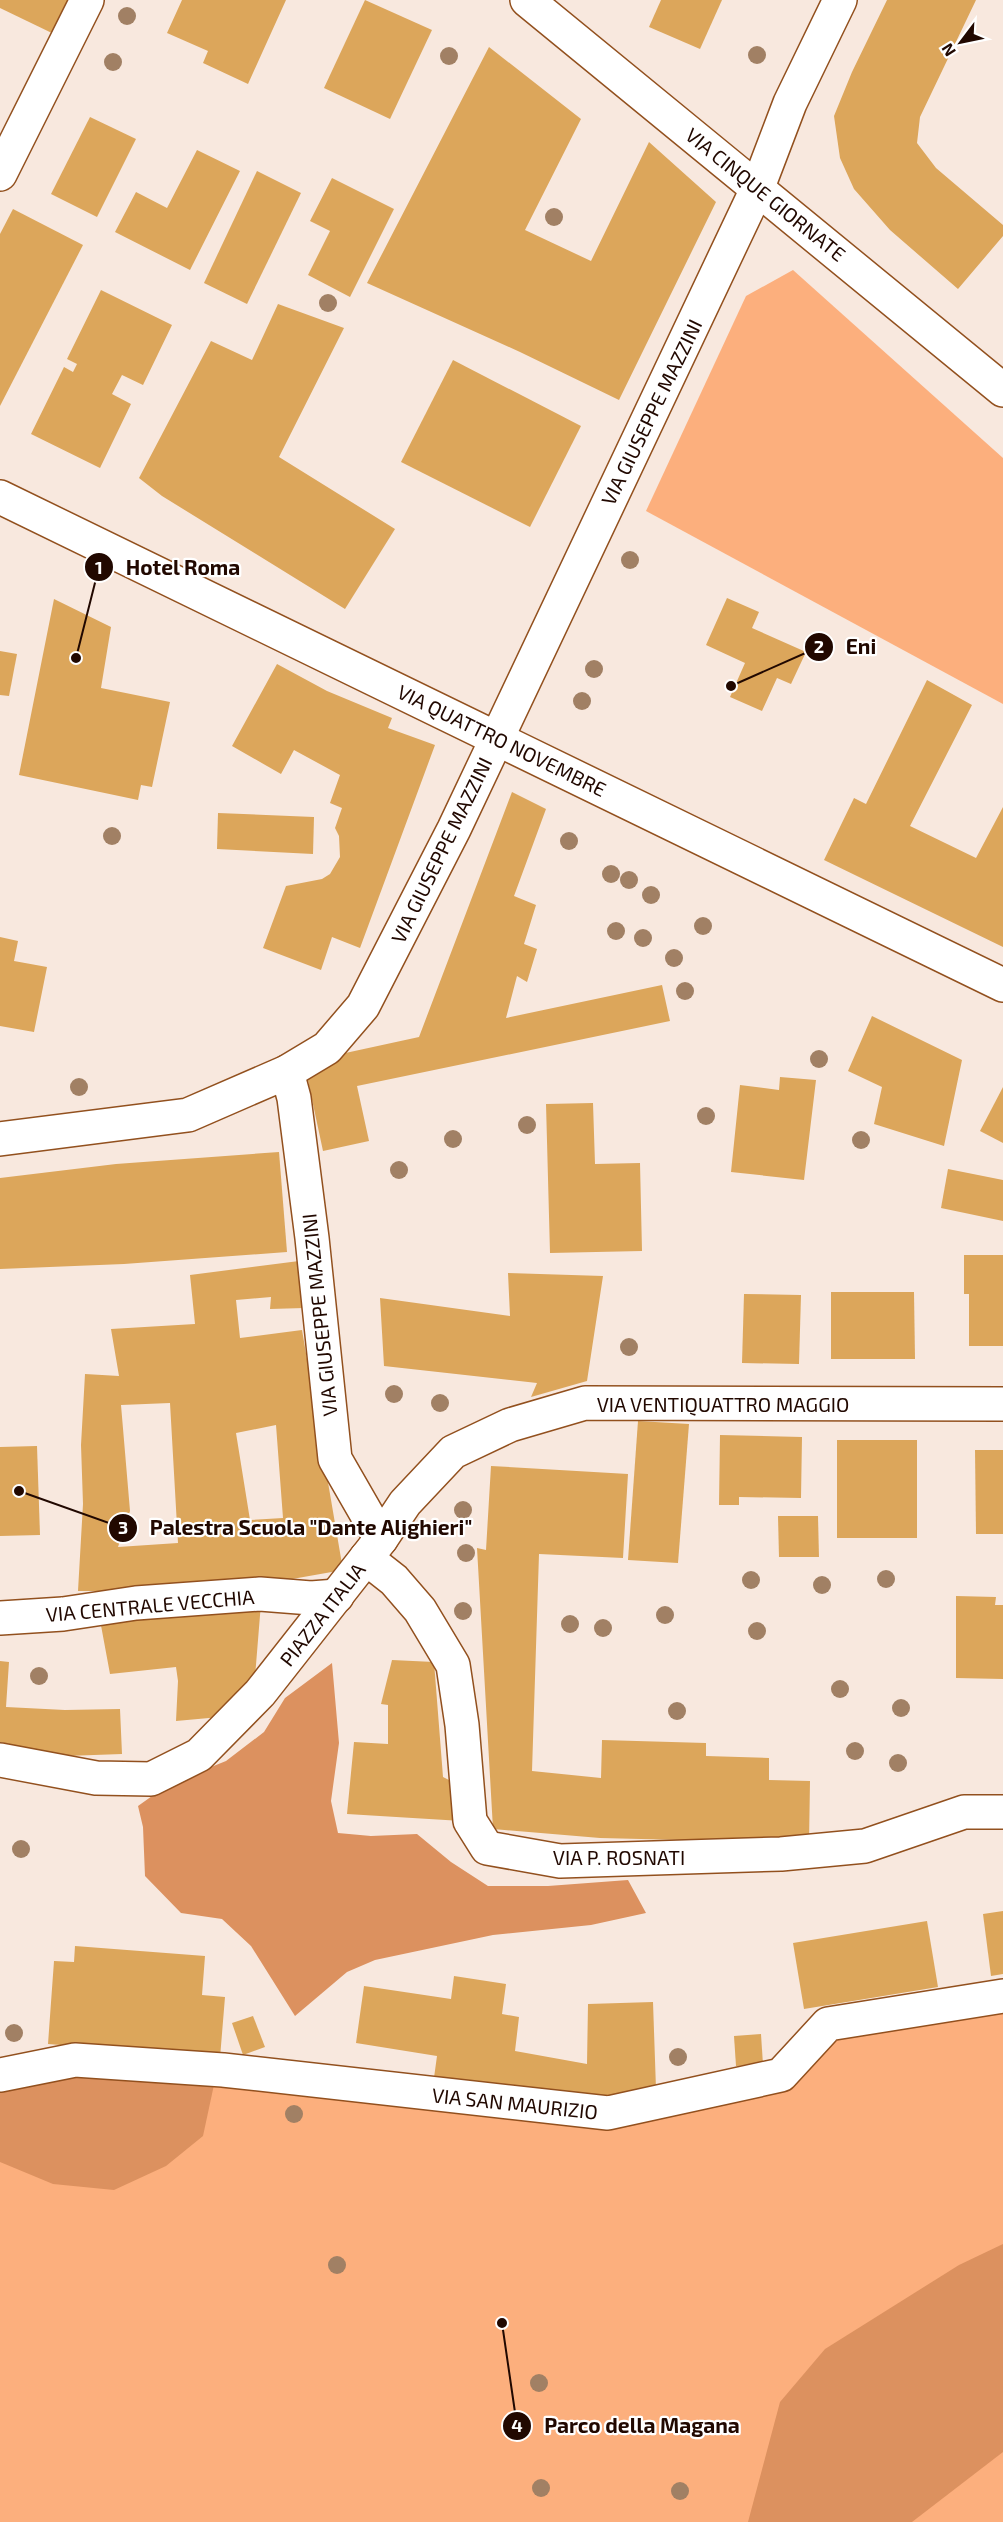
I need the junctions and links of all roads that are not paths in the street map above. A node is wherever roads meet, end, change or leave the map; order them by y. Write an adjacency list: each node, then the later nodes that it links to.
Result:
1 (87, 0): 4 (street)
2 (527, 0): 5 (street, VIA CINQUE GIORNATE)
3 (840, 0): 5 (street, VIA GIUSEPPE MAZZINI)
4 (0, 174)
5 (758, 187): 6 (street, VIA CINQUE GIORNATE); 8 (street, VIA GIUSEPPE MAZZINI)
6 (1003, 390)
7 (0, 496): 8 (street, VIA QUATTRO NOVEMBRE)
8 (496, 738): 9 (street, VIA QUATTRO NOVEMBRE); 10 (street, VIA GIUSEPPE MAZZINI)
9 (1003, 985)
10 (287, 1072): 11 (street); 14 (street, VIA GIUSEPPE MAZZINI)
11 (0, 1139)
12 (1003, 1404): 13 (street, VIA VENTIQUATTRO MAGGIO)
13 (453, 1452): 14 (street, PIAZZA ITALIA)
14 (373, 1549): 15 (street, PIAZZA ITALIA); 18 (street, VIA P. ROSNATI)
15 (337, 1596): 16 (street, VIA CENTRALE VECCHIA); 17 (street, PIAZZA ITALIA)
16 (0, 1618)
17 (0, 1761)
18 (1003, 1812)
19 (1003, 1996): 20 (street, VIA SAN MAURIZIO)
20 (0, 2075)

